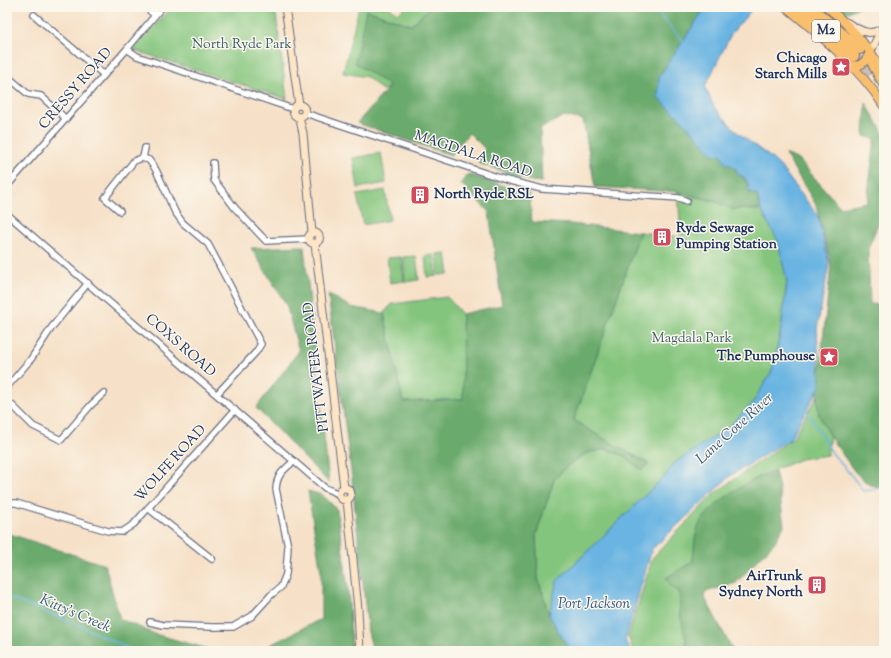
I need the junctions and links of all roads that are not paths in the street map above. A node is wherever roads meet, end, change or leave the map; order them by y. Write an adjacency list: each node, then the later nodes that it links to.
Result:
1 (145, 7): 9 (street)
2 (162, 7): 9 (street, CRESSY ROAD)
3 (285, 7): 20 (main road)
4 (786, 7): 14 (main road)
5 (798, 7): 14 (highway, M2)
6 (811, 7): 14 (highway, M2)
7 (827, 7): 10 (main road)
8 (34, 15): 15 (street)
9 (155, 15): 12 (street, CRESSY ROAD)
10 (843, 20): 11 (main road); 13 (main road)
11 (883, 26): 13 (main road)
12 (127, 49): 15 (street, CRESSY ROAD); 20 (street)
13 (870, 52): 14 (main road); 16 (main road); 18 (main road)
14 (854, 56): 19 (main road)
15 (104, 74): 22 (street, CRESSY ROAD)
16 (884, 74)
17 (7, 76): 22 (street)
18 (884, 86)
19 (884, 106)
20 (296, 107): 21 (main road); 21 (main road)
21 (302, 115): 27 (street, MAGDALA ROAD); 30 (main road, PITTWATER ROAD)
22 (66, 118): 26 (street, CRESSY ROAD)
23 (145, 148): 24 (street)
24 (143, 158): 28 (street); 34 (street)
25 (213, 163): 30 (street)
26 (7, 186)
27 (687, 201)
28 (120, 211)
29 (7, 214): 31 (street, COXS ROAD)
30 (312, 239): 38 (main road, PITTWATER ROAD)
31 (88, 283): 32 (street); 34 (street, COXS ROAD)
32 (7, 387)
33 (104, 393): 35 (street)
34 (217, 394): 36 (street, COXS ROAD)
35 (7, 400)
36 (235, 410): 37 (street, COXS ROAD); 42 (street, WOLFE ROAD)
37 (294, 461): 39 (street, COXS ROAD); 44 (street)
38 (344, 488): 39 (main road); 40 (main road)
39 (339, 494): 40 (main road)
40 (347, 500): 45 (main road)
41 (9, 503): 42 (street, WOLFE ROAD)
42 (148, 508): 43 (street)
43 (212, 559)
44 (150, 622)
45 (360, 651)

